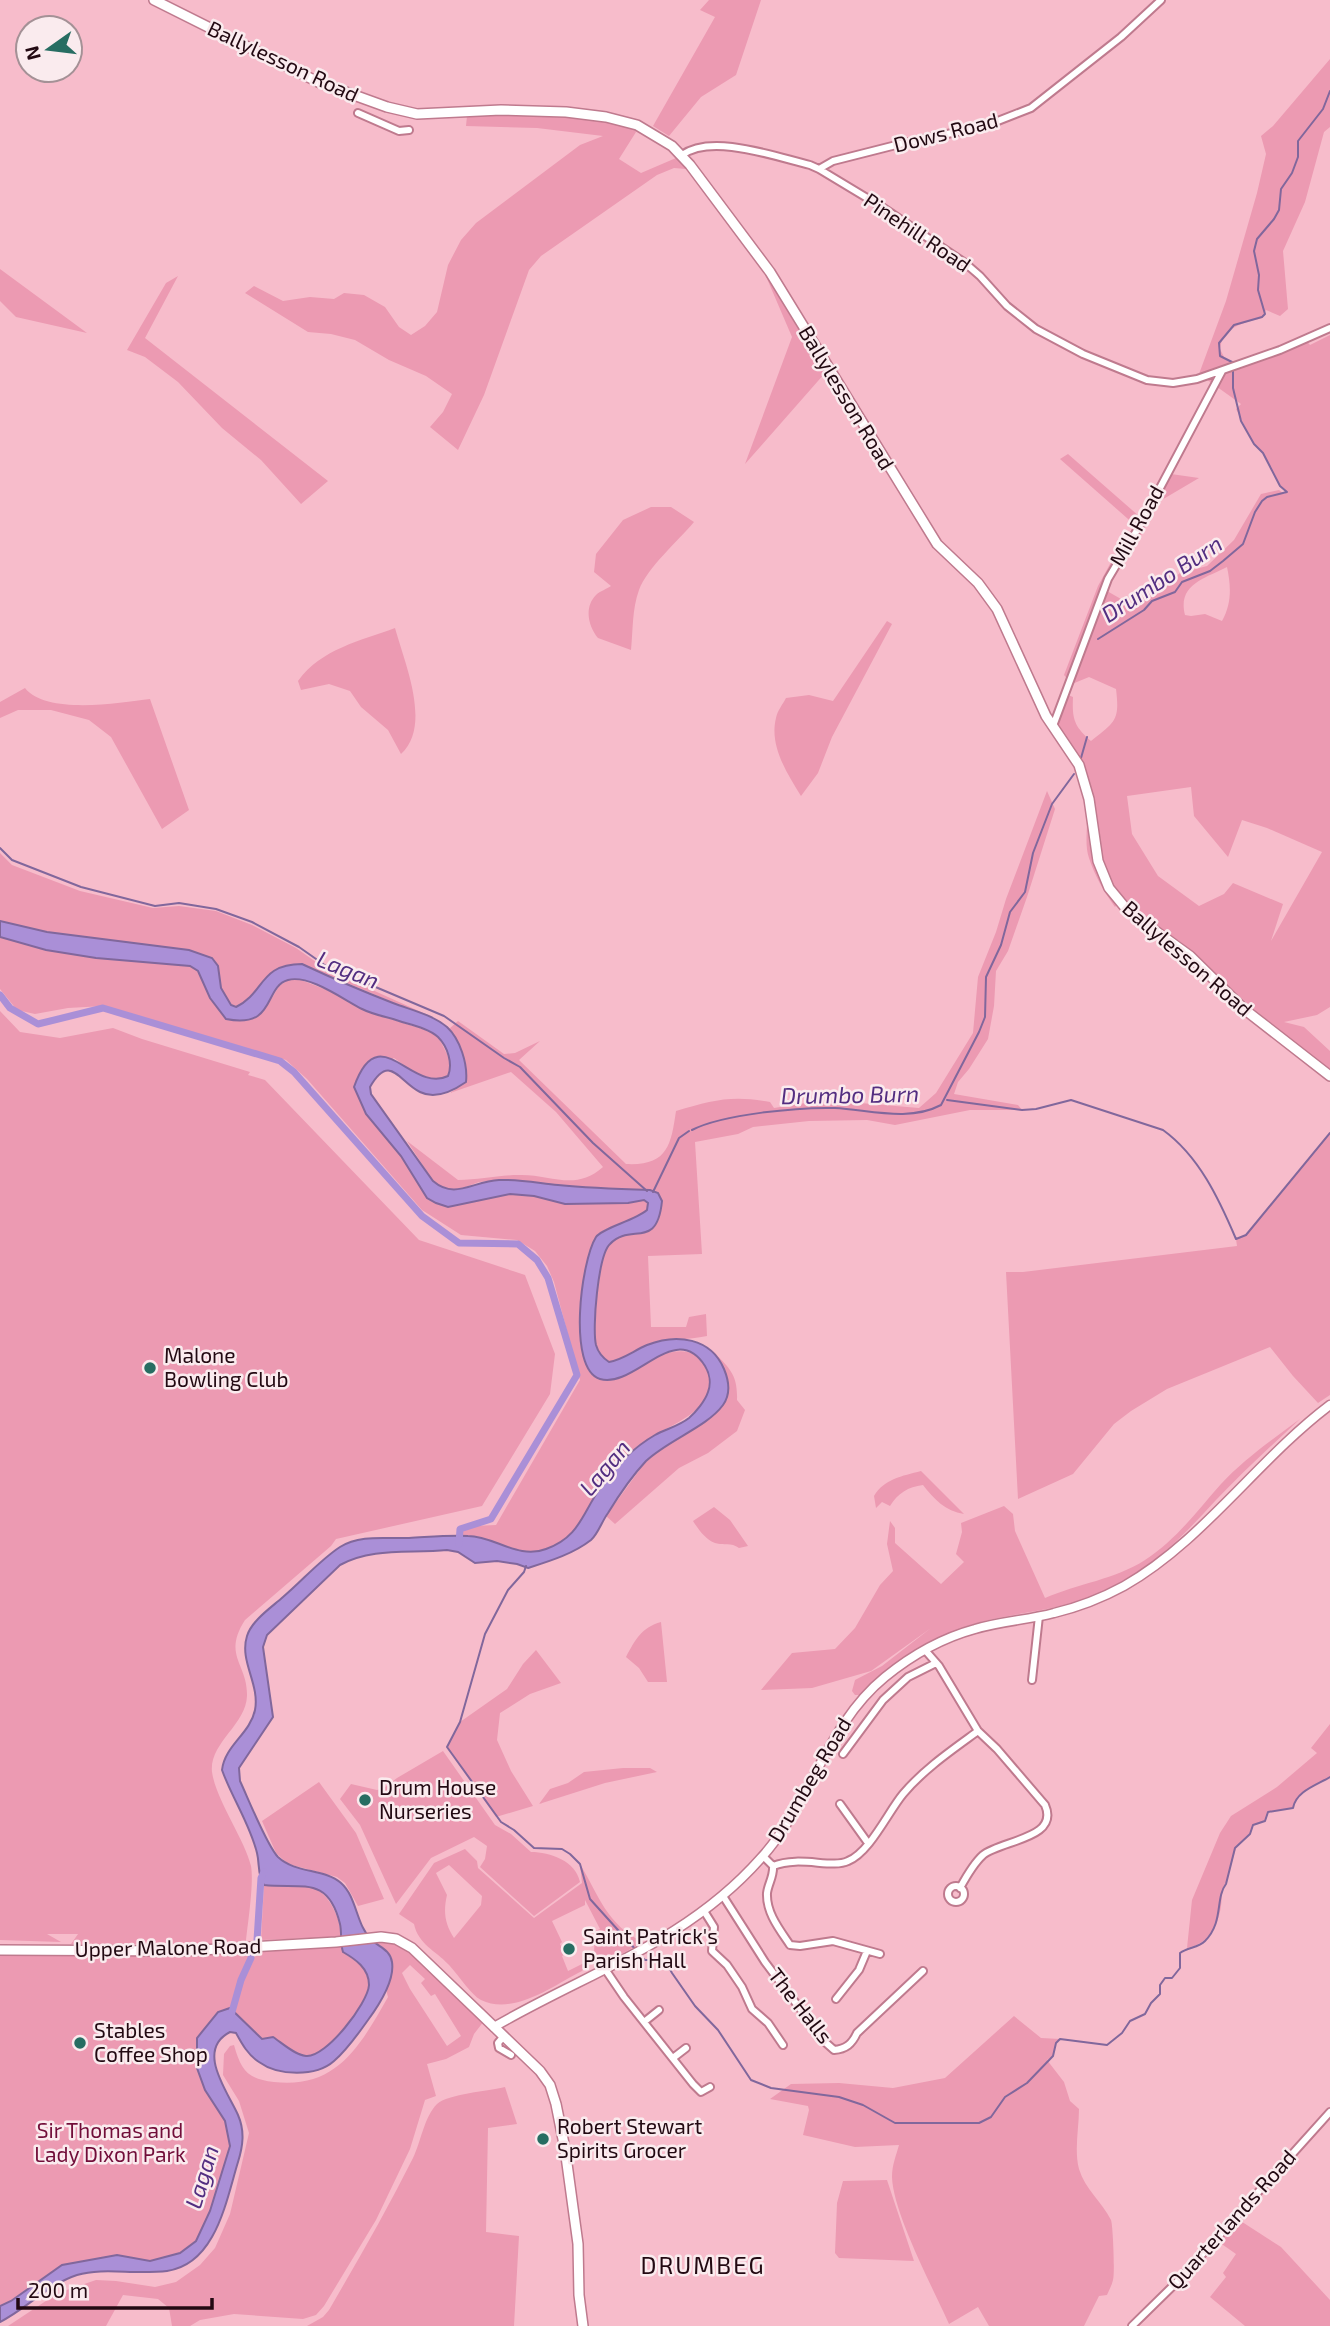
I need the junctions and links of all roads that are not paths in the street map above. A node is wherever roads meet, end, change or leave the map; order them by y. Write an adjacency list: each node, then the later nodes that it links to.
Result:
1 (154, 0): 5 (main road, Ballylesson Road)
2 (1161, 0): 6 (street, Dows Road)
3 (359, 113): 4 (street)
4 (409, 130)
5 (682, 155): 6 (street, Pinehill Road); 9 (main road, Ballylesson Road)
6 (819, 169): 8 (street, Pinehill Road)
7 (1330, 328): 8 (street, Pinehill Road)
8 (1225, 370): 9 (street, Mill Road)
9 (1052, 728): 10 (main road, Ballylesson Road)
10 (1330, 1076)
11 (1330, 1405): 12 (street, Drumbeg Road)
12 (1039, 1616): 13 (street, Drumbeg Road); 15 (street)
13 (925, 1650): 14 (street); 20 (street, Drumbeg Road)
14 (936, 1663): 16 (street); 17 (street)
15 (1032, 1680)
16 (978, 1731): 19 (street); 22 (street)
17 (843, 1754)
18 (840, 1804): 19 (street)
19 (868, 1843): 21 (street)
20 (763, 1856): 21 (street); 23 (street, Drumbeg Road)
21 (773, 1866): 26 (street)
22 (960, 1888)
23 (723, 1896): 24 (street, Drumbeg Road); 29 (street, The Halls)
24 (704, 1911): 28 (street, Drumbeg Road); 35 (street)
25 (0, 1950): 33 (main road, Upper Malone Road)
26 (866, 1951): 27 (street); 30 (street)
27 (880, 1954)
28 (605, 1969): 32 (street); 33 (street, Drumbeg Road)
29 (923, 1971)
30 (836, 1999)
31 (659, 2010): 32 (street)
32 (643, 2021): 38 (street)
33 (494, 2027): 34 (main road)
34 (504, 2036): 37 (street); 41 (main road)
35 (783, 2045)
36 (686, 2048): 38 (street)
37 (511, 2055)
38 (673, 2058): 39 (street)
39 (710, 2087)
40 (1330, 2112): 42 (street, Quarterlands Road)
41 (583, 2326)
42 (1132, 2326)

